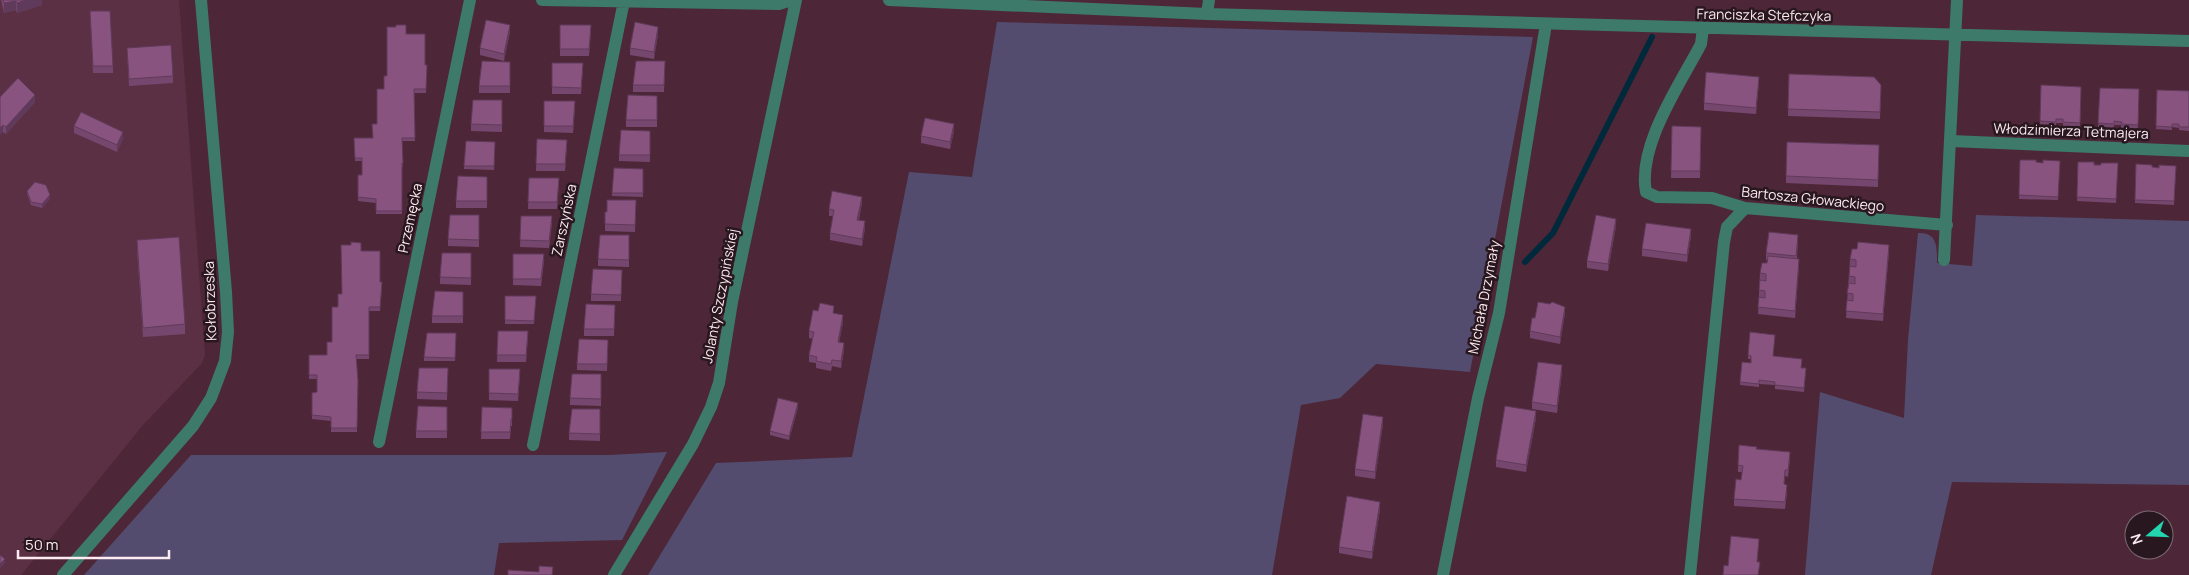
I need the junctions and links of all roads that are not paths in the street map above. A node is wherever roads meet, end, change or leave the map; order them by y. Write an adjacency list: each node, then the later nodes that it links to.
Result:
1 (201, 0): 22 (street, Kołobrzeska)
2 (470, 0): 20 (street, Przemęcka)
3 (542, 0): 9 (street)
4 (791, 0): 9 (street)
5 (796, 0): 23 (street, Jolanty Szczypińskiej)
6 (889, 0): 10 (street, Franciszka Stefczyka)
7 (1209, 0): 10 (street)
8 (1957, 0): 13 (street)
9 (624, 1): 21 (street, Zarszyńska)
10 (1207, 14): 11 (street, Franciszka Stefczyka)
11 (1546, 24): 12 (street, Franciszka Stefczyka); 24 (street, Michała Drzymały)
12 (1703, 28): 13 (street, Franciszka Stefczyka); 17 (street, Bartosza Głowackiego)
13 (1955, 34): 14 (street, Franciszka Stefczyka); 15 (street)
14 (2189, 41)
15 (1951, 141): 16 (street, Włodzimierza Tetmajera); 18 (street)
16 (2189, 151)
17 (1745, 208): 18 (street, Bartosza Głowackiego); 25 (street)
18 (1947, 225): 19 (street)
19 (1944, 260)
20 (379, 442)
21 (534, 445)
22 (63, 575)
23 (614, 575)
24 (1443, 575)
25 (1690, 575)

